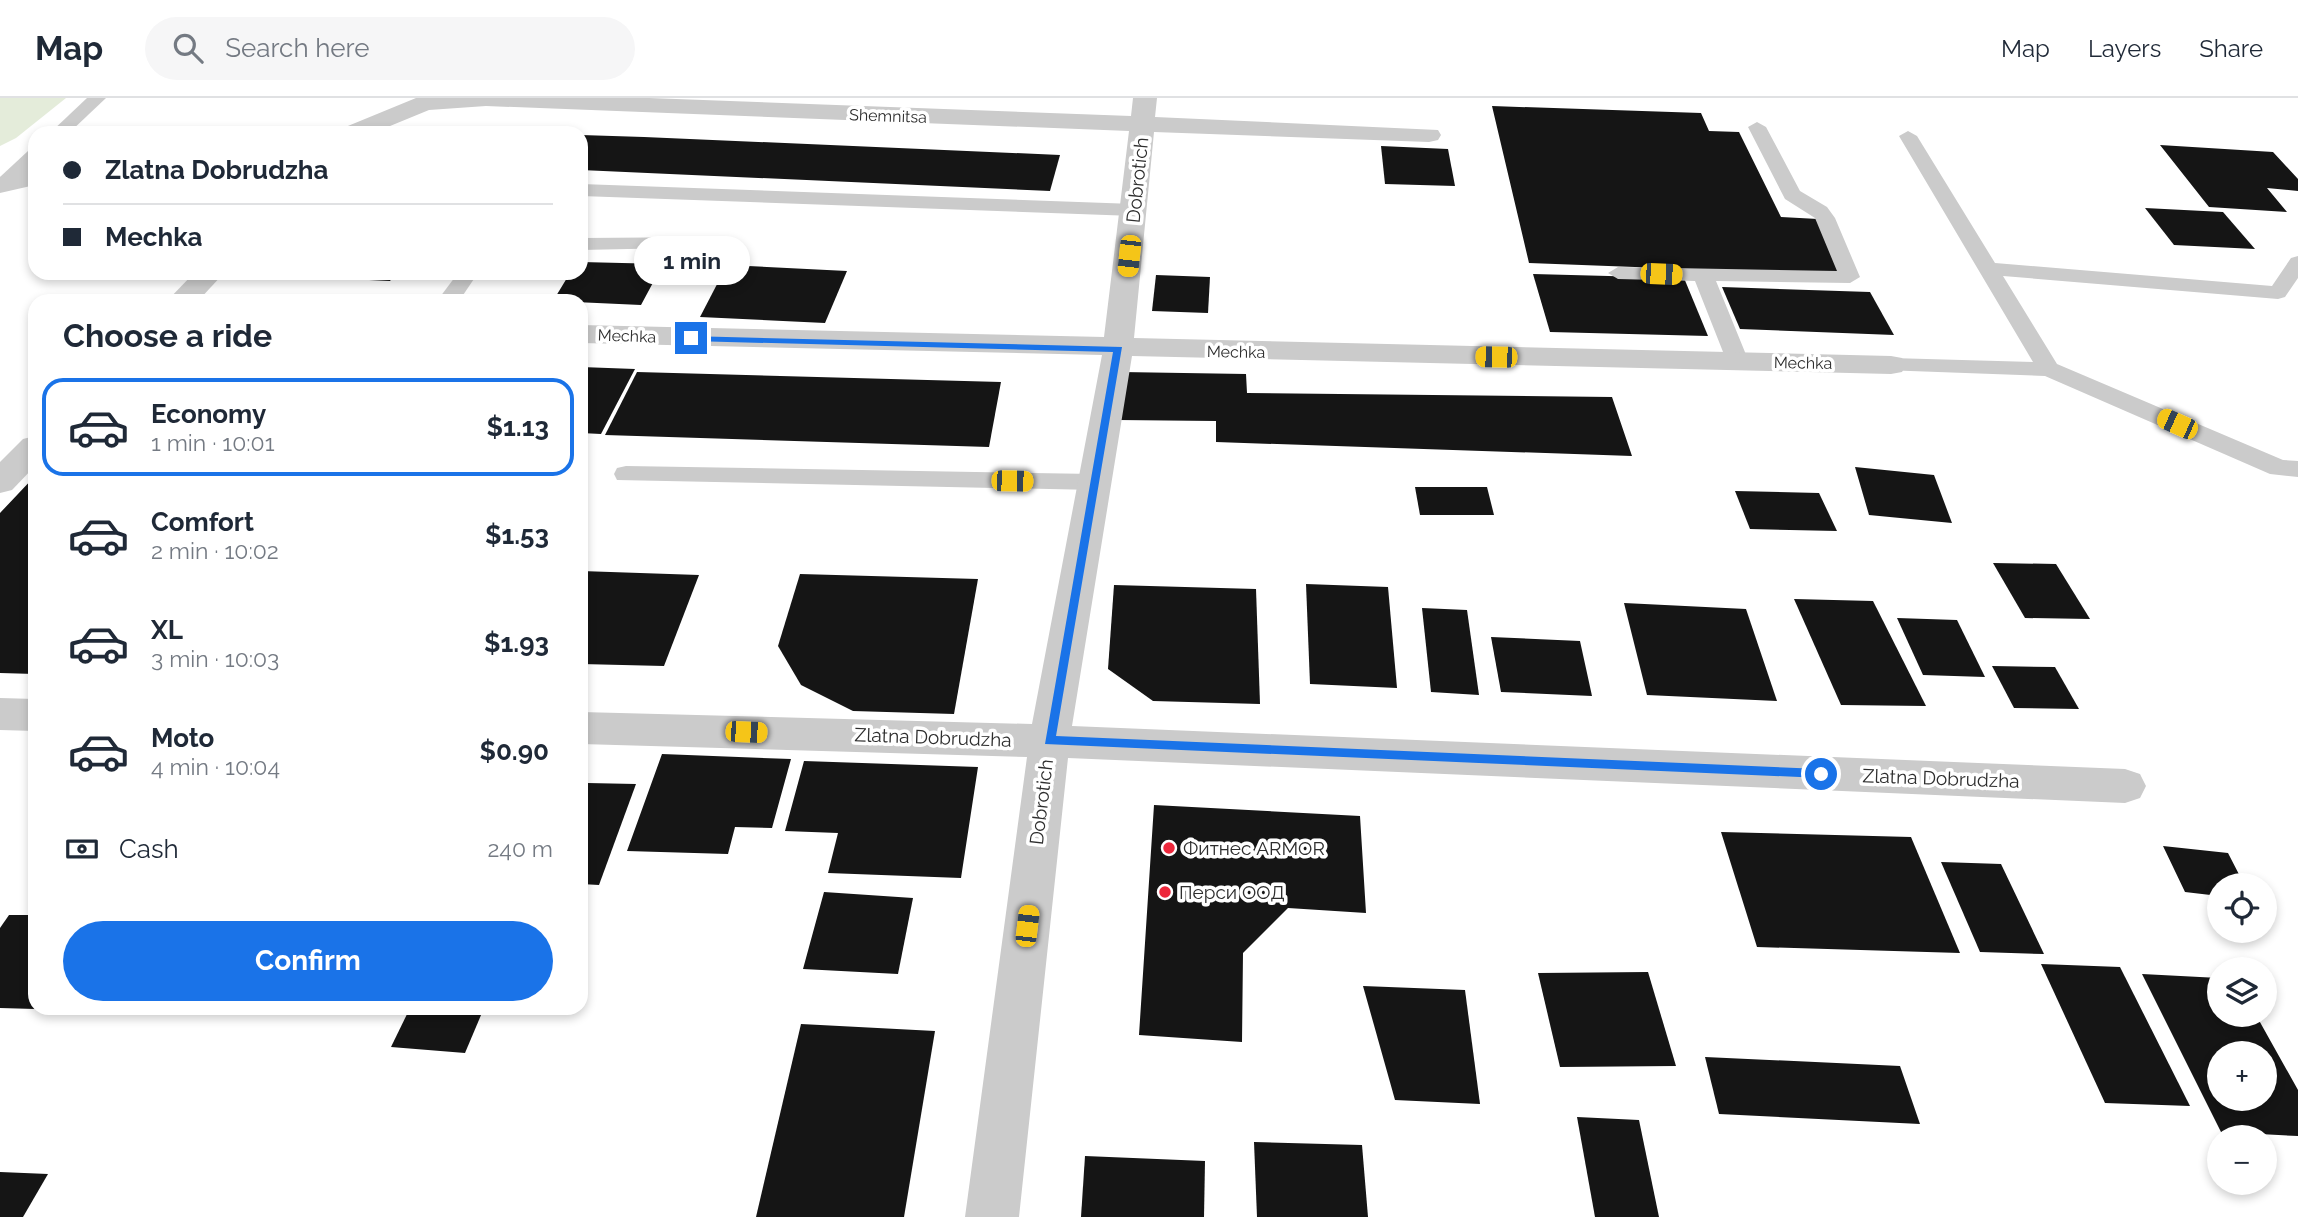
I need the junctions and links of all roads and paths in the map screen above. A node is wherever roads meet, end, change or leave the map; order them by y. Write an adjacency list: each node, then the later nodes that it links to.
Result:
1 (97, 98): 3 (lane)
2 (1144, 111): 4 (street, Shemnitsa); 6 (street, Shemnitsa); 12 (street, Dobrotich)
3 (67, 126)
4 (369, 126)
5 (1757, 127): 18 (lane)
6 (1429, 135)
7 (1908, 136): 16 (lane)
8 (28, 161): 10 (lane)
9 (28, 179): 10 (street)
10 (3, 184)
11 (588, 190): 12 (lane)
12 (1134, 210): 22 (street, Dobrotich)
13 (715, 243): 14 (lane)
14 (588, 244)
15 (2298, 262): 16 (lane)
16 (1988, 269): 25 (lane)
17 (1618, 273): 18 (lane)
18 (1704, 276): 23 (lane)
19 (203, 280): 20 (street)
20 (189, 294)
21 (588, 334): 22 (street, Mechka)
22 (1118, 349): 23 (street, Mechka); 30 (street, Dobrotich)
23 (1738, 362): 24 (street, Mechka)
24 (1891, 365): 25 (lane)
25 (2049, 369): 27 (lane)
26 (28, 454): 29 (street)
27 (2298, 469)
28 (626, 474): 30 (lane)
29 (0, 482)
30 (1095, 482): 34 (street, Dobrotich)
31 (0, 714): 32 (street)
32 (28, 715)
33 (588, 728): 34 (street, Zlatna Dobrudzha)
34 (1049, 741): 35 (street, Zlatna Dobrudzha); 36 (street, Dobrotich)
35 (2125, 786)
36 (992, 1217)

